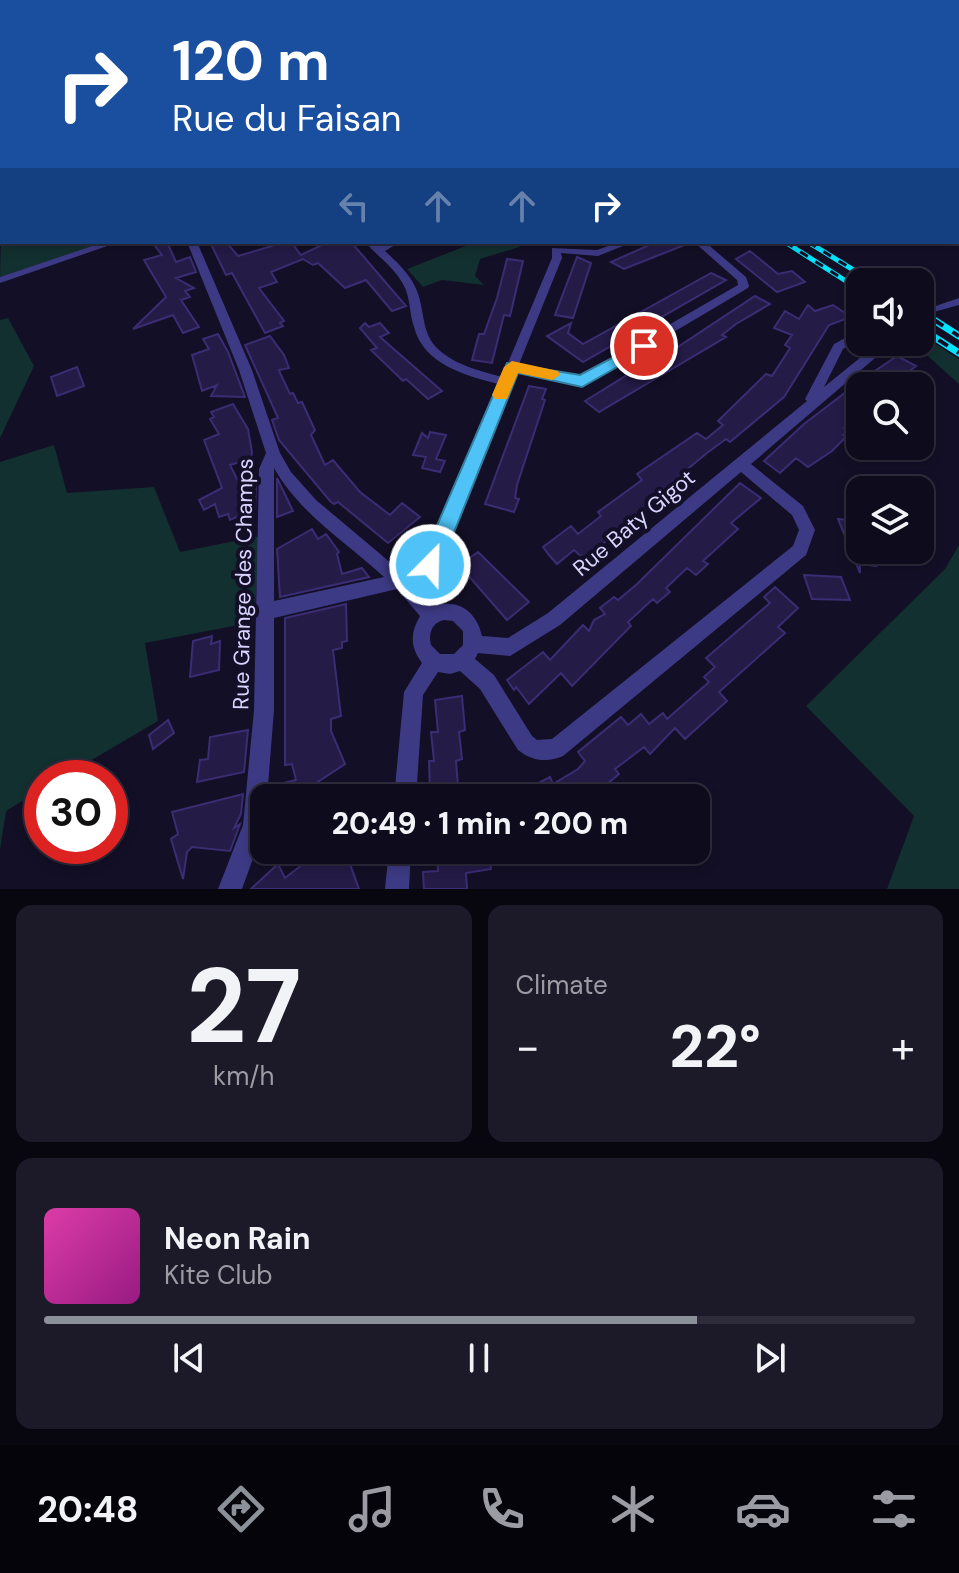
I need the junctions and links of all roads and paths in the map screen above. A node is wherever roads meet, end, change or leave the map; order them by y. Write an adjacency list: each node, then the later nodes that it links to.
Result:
1 (108, 244): 7 (street)
2 (193, 244): 15 (street, Rue Grange des Champs)
3 (623, 244): 6 (street)
4 (701, 244): 12 (street)
5 (374, 246): 13 (street)
6 (549, 246): 12 (street)
7 (0, 280)
8 (959, 301): 9 (street)
9 (934, 309)
10 (846, 342): 14 (street, Rue Baty Gigot)
11 (870, 356): 14 (street, Rue Baty Gigot)
12 (512, 367): 13 (street)
13 (506, 382): 17 (street)
14 (810, 403): 16 (street, Rue Baty Gigot)
15 (272, 456): 17 (street); 18 (street, Rue Grange des Champs)
16 (740, 463): 20 (street, Rue Baty Gigot); 21 (street)
17 (407, 586): 18 (street); 19 (street)
18 (267, 611): 25 (street, Rue Grange des Champs)
19 (431, 617): 20 (street); 22 (street)
20 (474, 644): 21 (street)
21 (462, 660): 22 (street)
22 (434, 662): 23 (street)
23 (406, 784)
24 (399, 864): 26 (street)
25 (230, 889)
26 (397, 889)

